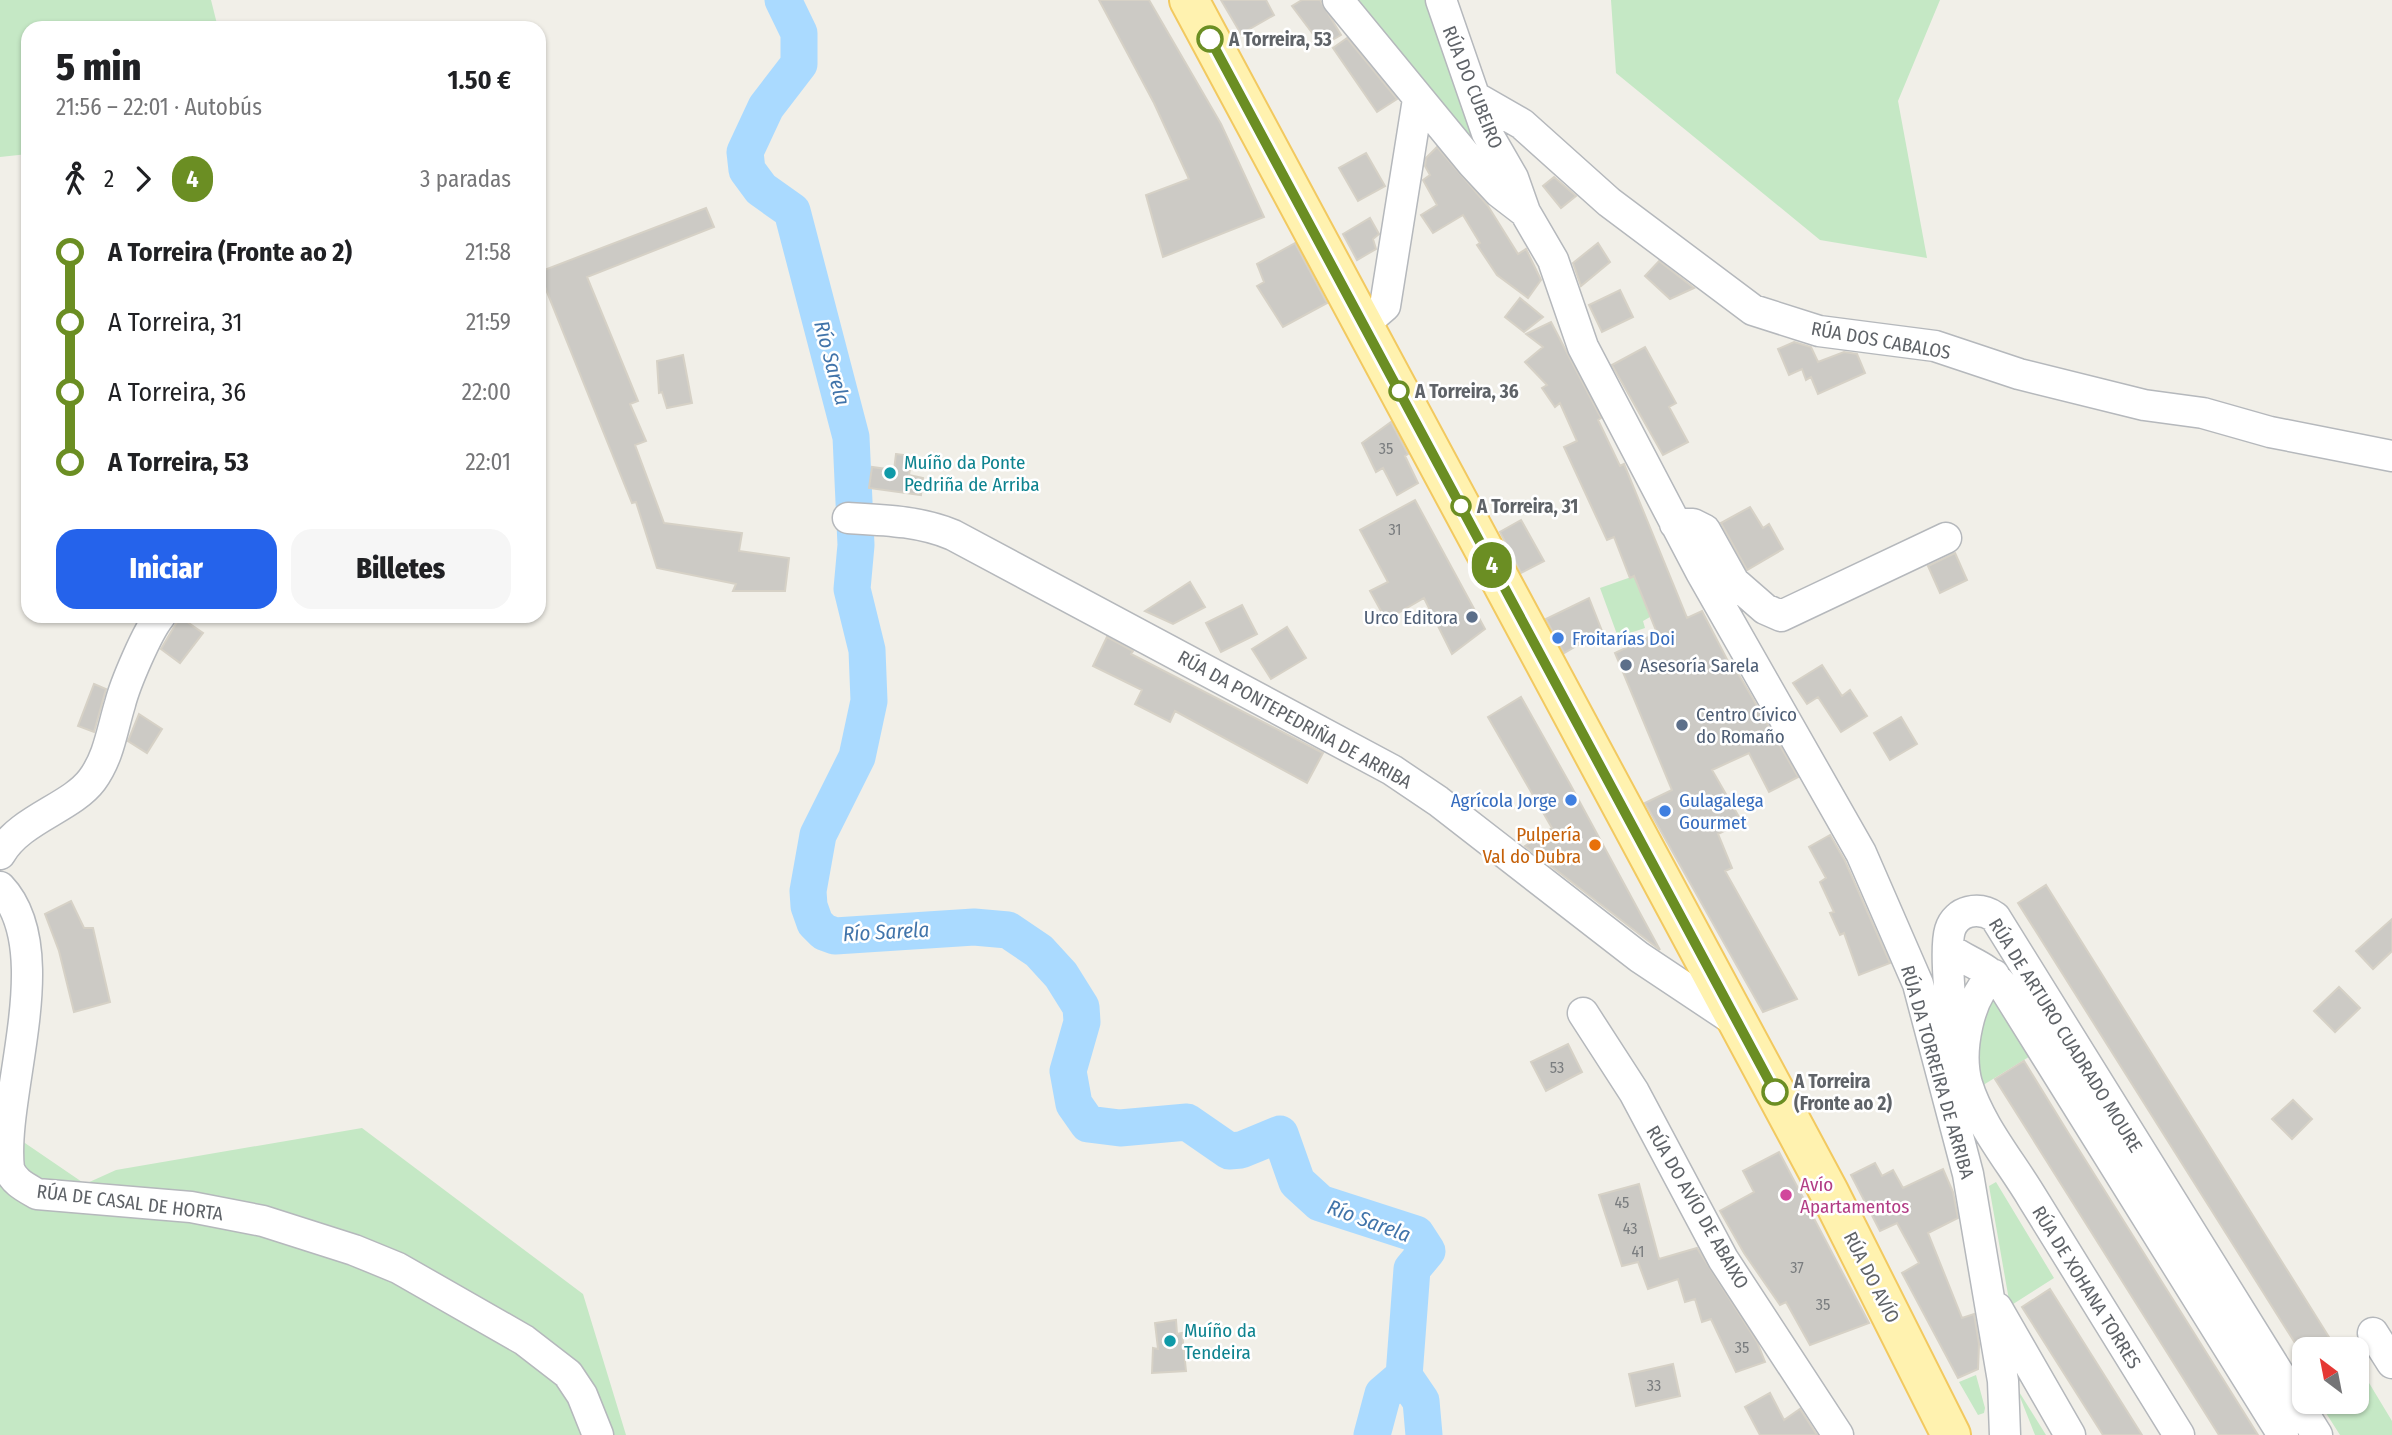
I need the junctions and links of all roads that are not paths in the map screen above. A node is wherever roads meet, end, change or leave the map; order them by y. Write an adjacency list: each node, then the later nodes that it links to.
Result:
1 (1189, 0): 7 (main road, RÚA DO AVÍO)
2 (1338, 0): 5 (street, RÚA DA TORREIRA DE ARRIBA)
3 (1440, 0): 4 (street, RÚA DO CUBEIRO)
4 (1475, 97): 6 (street, RÚA DO CUBEIRO); 8 (street, RÚA DOS CABALOS)
5 (1418, 99): 6 (street, RÚA DA TORREIRA DE ARRIBA); 7 (street)
6 (1525, 212): 10 (street, RÚA DA TORREIRA DE ARRIBA)
7 (1363, 325): 18 (main road, RÚA DO AVÍO)
8 (2392, 456)
9 (848, 518): 18 (street, RÚA DA PONTEPEDRIÑA DE ARRIBA)
10 (1675, 524): 11 (street); 19 (street, RÚA DA TORREIRA DE ARRIBA)
11 (1946, 538)
12 (155, 623): 13 (street)
13 (0, 854)
14 (0, 887): 28 (street, RÚA DE CASAL DE HORTA)
15 (1948, 948): 16 (street, RÚA DE ARTURO CUADRADO MOURE); 19 (street); 37 (street, RÚA DE ARTURO CUADRADO MOURE)
16 (1994, 975): 19 (street, RÚA DE XOHANA TORRES); 36 (street, RÚA DE ARTURO CUADRADO MOURE)
17 (1583, 1013): 29 (street, RÚA DO AVÍO DE ABAIXO)
18 (1738, 1023): 27 (main road, RÚA DO AVÍO)
19 (1960, 1107): 20 (street, RÚA DE XOHANA TORRES); 21 (street, RÚA DA TORREIRA DE ARRIBA)
20 (1995, 1139): 21 (street); 35 (street, RÚA DE XOHANA TORRES)
21 (1968, 1174): 22 (street, RÚA DA TORREIRA DE ARRIBA)
22 (1989, 1295): 25 (street, RÚA DA TORREIRA DE ARRIBA); 26 (street)
23 (2373, 1332): 24 (street)
24 (2392, 1363)
25 (2003, 1378): 26 (street); 32 (street, RÚA DA TORREIRA DE ARRIBA); 33 (street, RÚA DA TORREIRA DE ARRIBA)
26 (2037, 1381): 34 (street)
27 (1927, 1382): 30 (main road, RÚA DO AVÍO); 31 (main road, RÚA DO AVÍO)
28 (598, 1435)
29 (1838, 1435)
30 (1951, 1435)
31 (1969, 1435)
32 (2005, 1435)
33 (2025, 1435)
34 (2070, 1435)
35 (2179, 1435)
36 (2283, 1435)
37 (2317, 1435)

